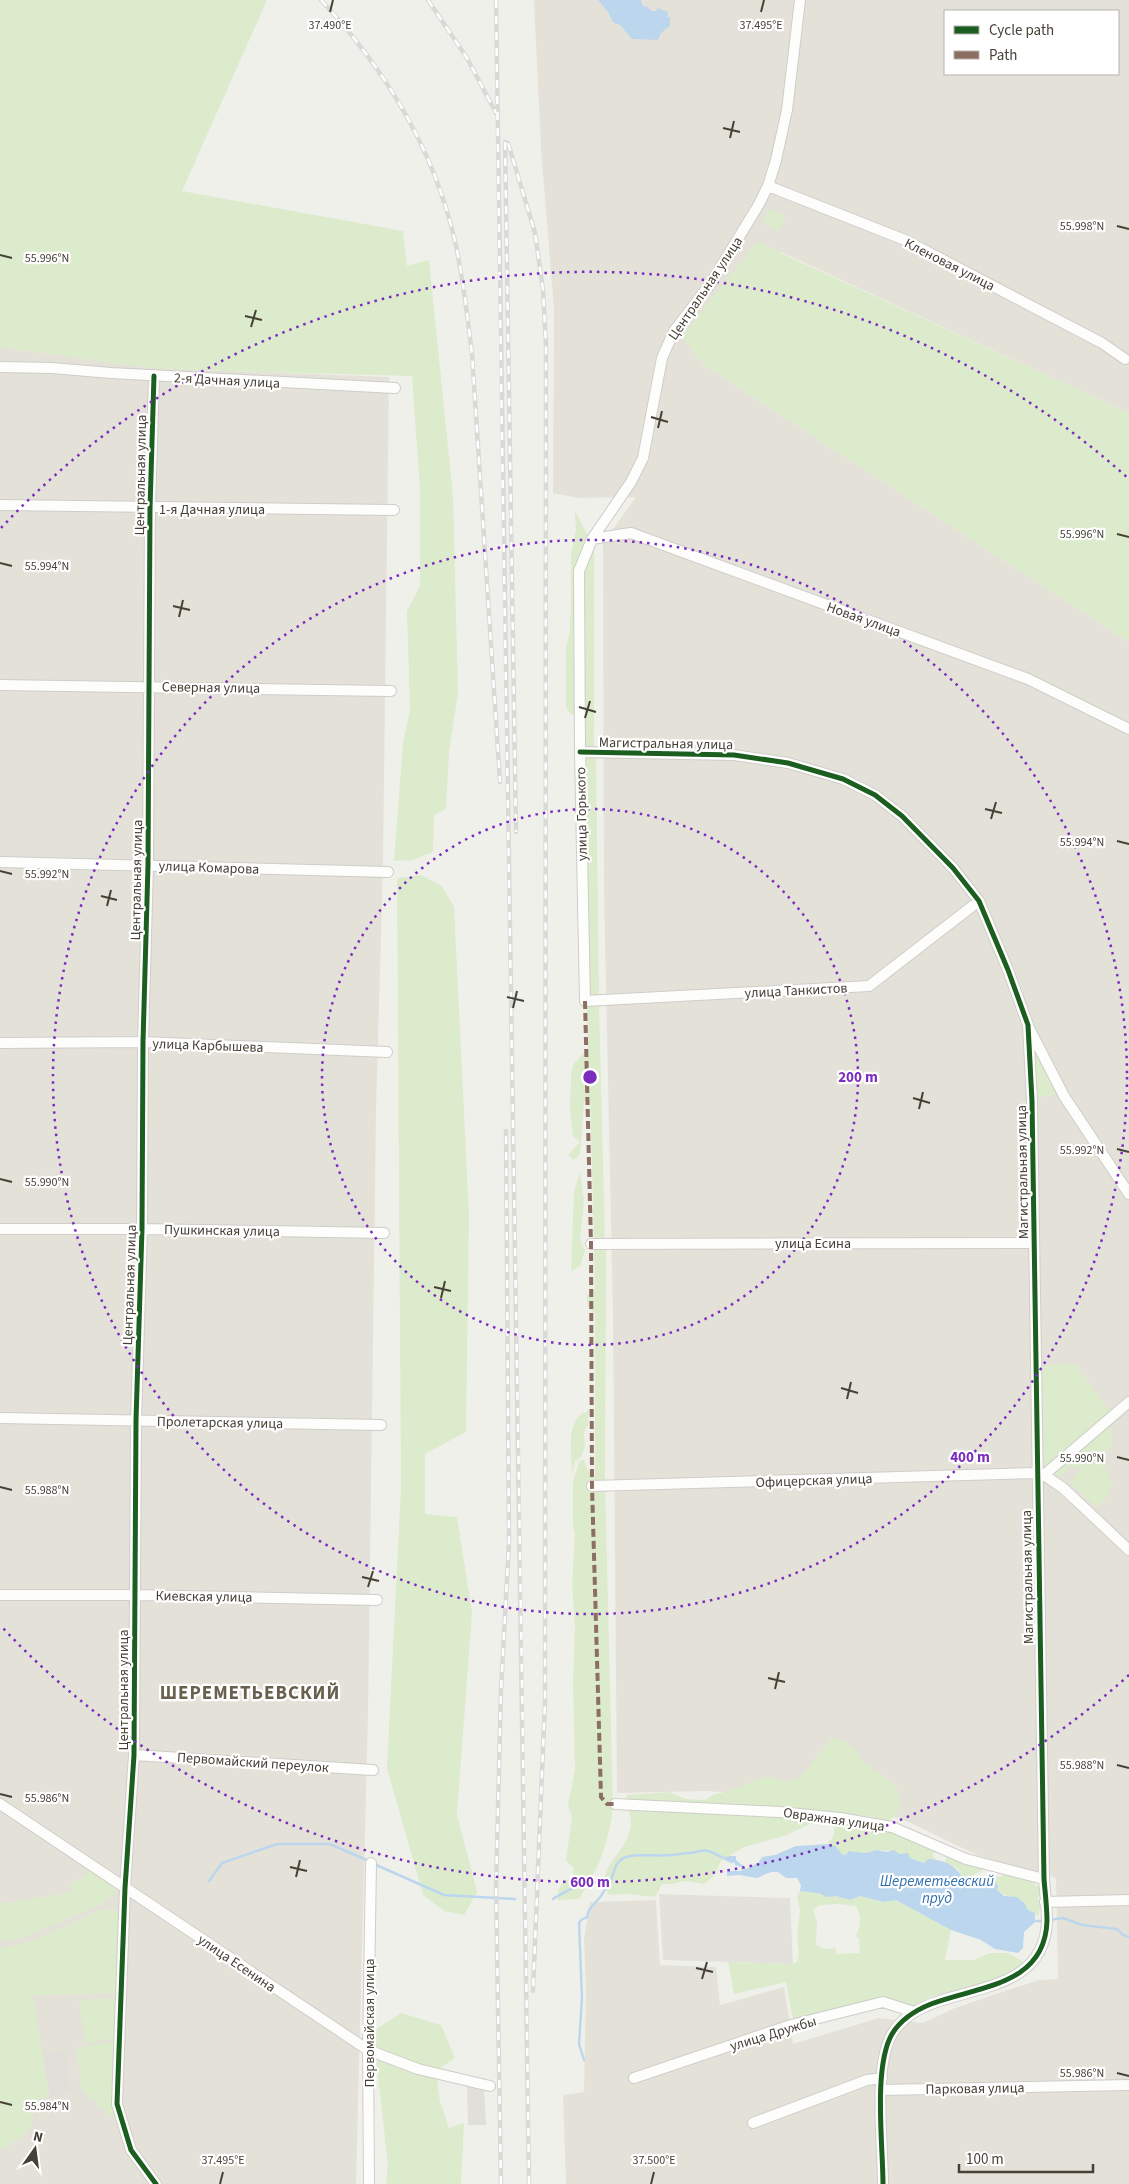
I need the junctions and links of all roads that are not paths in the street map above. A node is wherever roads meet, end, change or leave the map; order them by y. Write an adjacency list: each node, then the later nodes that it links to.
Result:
1 (800, 0): 2 (street, Центральная улица)
2 (768, 186): 3 (street, Кленовая улица); 10 (street, Центральная улица)
3 (1125, 359)
4 (0, 368): 5 (street, 2-я Дачная улица)
5 (154, 376): 6 (street, 2-я Дачная улица); 8 (street, Центральная улица)
6 (395, 388)
7 (0, 505): 8 (street, 1-я Дачная улица)
8 (150, 508): 9 (street, 1-я Дачная улица); 12 (street, Центральная улица)
9 (394, 510)
10 (592, 539): 14 (street, Новая улица); 15 (street, улица Горького)
11 (0, 685): 12 (street, Северная улица)
12 (150, 686): 13 (street, Северная улица); 17 (street, Центральная улица)
13 (391, 691)
14 (1129, 729)
15 (580, 752): 19 (street, Магистральная улица); 20 (street, улица Горького)
16 (0, 862): 17 (street, улица Комарова)
17 (148, 865): 18 (street, улица Комарова); 22 (street, Центральная улица)
18 (388, 872)
19 (979, 900): 20 (street, улица Танкистов); 21 (street, Магистральная улица)
20 (585, 1001)
21 (1028, 1025): 25 (street); 29 (street, Магистральная улица)
22 (142, 1042): 23 (street, улица Карбышева); 24 (street, улица Карбышева); 27 (street, Центральная улица)
23 (0, 1043)
24 (387, 1052)
25 (1129, 1194)
26 (0, 1229): 27 (street, Пушкинская улица)
27 (142, 1229): 28 (street, Пушкинская улица); 33 (street, Центральная улица)
28 (384, 1233)
29 (1034, 1243): 30 (street, улица Есина); 35 (street, Магистральная улица)
30 (592, 1244)
31 (1129, 1402): 35 (street)
32 (0, 1418): 33 (street, Пролетарская улица)
33 (136, 1420): 34 (street, Пролетарская улица); 39 (street, Центральная улица)
34 (381, 1425)
35 (1040, 1474): 36 (street, Офицерская улица); 37 (street); 46 (street, Магистральная улица)
36 (592, 1486)
37 (1129, 1550)
38 (0, 1595): 39 (street, Киевская улица)
39 (135, 1595): 40 (street, Киевская улица); 41 (street, Центральная улица)
40 (377, 1600)
41 (134, 1755): 42 (street, Первомайский переулок); 47 (street, Центральная улица)
42 (372, 1770)
43 (0, 1804): 47 (street, улица Есенина)
44 (615, 1804): 46 (street, Овражная улица)
45 (371, 1863): 51 (street, Первомайская улица)
46 (1044, 1879): 49 (street, Магистральная улица)
47 (125, 1888): 51 (street, улица Есенина); 58 (street, Центральная улица)
48 (1129, 1900): 49 (street)
49 (1045, 1902): 50 (street, Магистральная улица)
50 (914, 2012): 52 (street, улица Дружбы); 53 (street)
51 (368, 2050): 55 (street, улица Есенина); 59 (street, Первомайская улица)
52 (634, 2078)
53 (882, 2078): 56 (street); 57 (street)
54 (1129, 2085): 56 (street, Парковая улица)
55 (490, 2086)
56 (881, 2090): 60 (street)
57 (753, 2123)
58 (156, 2184)
59 (369, 2184)
60 (883, 2184)

